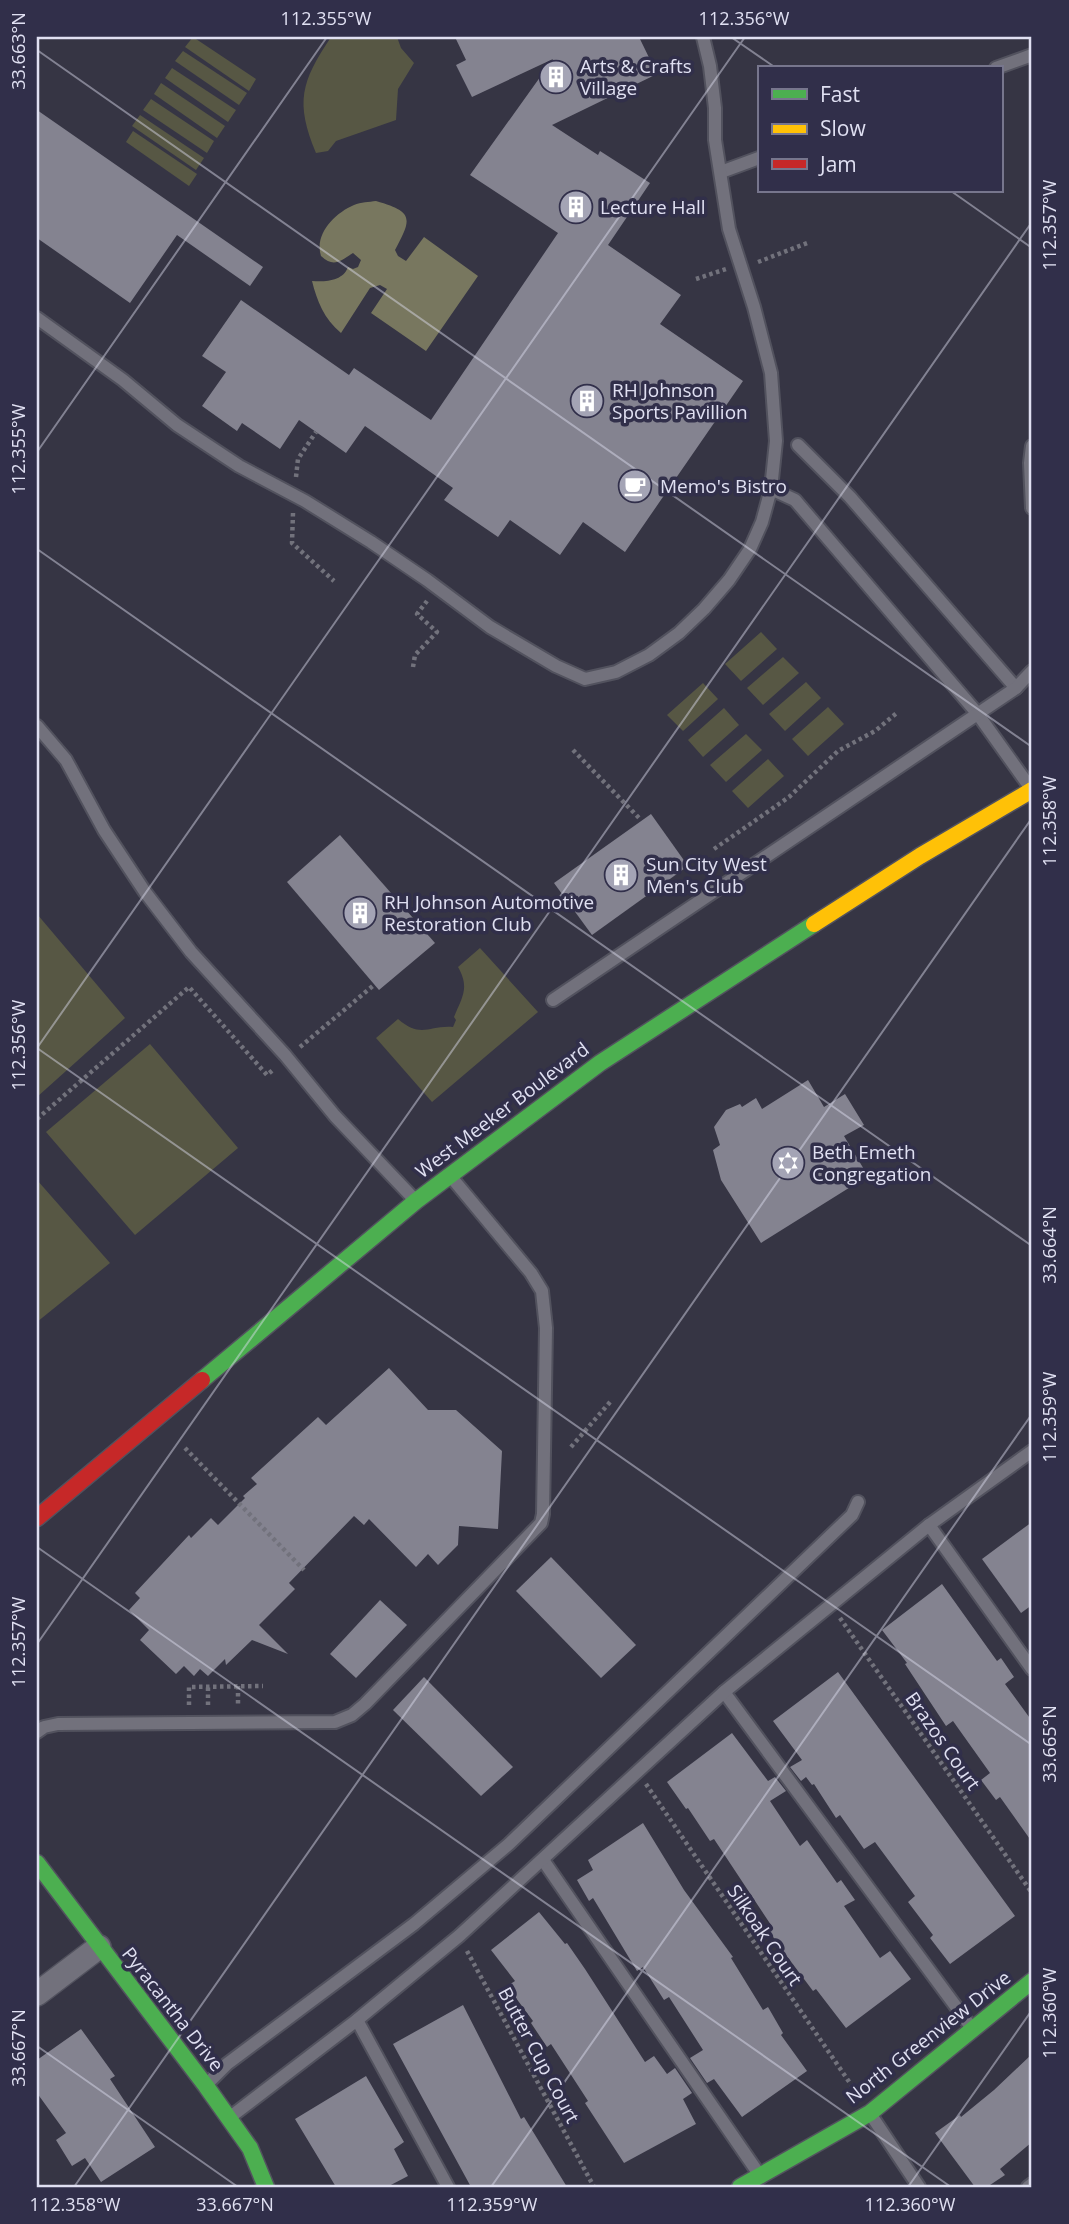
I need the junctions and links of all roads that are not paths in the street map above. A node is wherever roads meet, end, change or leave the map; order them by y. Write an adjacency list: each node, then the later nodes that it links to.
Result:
1 (703, 37): 5 (lane)
2 (1032, 55): 3 (lane)
3 (1002, 66)
4 (758, 158): 5 (lane)
5 (722, 172): 9 (lane)
6 (37, 318): 9 (lane)
7 (798, 444): 12 (lane)
8 (1032, 446): 10 (lane)
9 (771, 489): 13 (lane)
10 (1032, 508)
11 (1032, 671): 12 (lane)
12 (1016, 688): 13 (lane)
13 (977, 713): 15 (lane); 16 (lane)
14 (37, 726): 18 (lane)
15 (1032, 790): 17 (street, West Meeker Boulevard)
16 (553, 1000)
17 (450, 1175): 18 (street, West Meeker Boulevard); 25 (lane)
18 (416, 1201): 21 (street, West Meeker Boulevard)
19 (1032, 1451): 22 (lane)
20 (858, 1502): 33 (lane)
21 (37, 1518)
22 (929, 1525): 23 (lane); 24 (lane)
23 (1032, 1669)
24 (724, 1692): 26 (lane); 32 (lane)
25 (37, 1732)
26 (543, 1860): 31 (lane); 36 (lane)
27 (37, 1863): 28 (street, Pyracantha Drive)
28 (99, 1948): 30 (street); 33 (street, Pyracantha Drive)
29 (1032, 1981): 32 (street, North Greenview Drive)
30 (37, 1994)
31 (357, 2020): 35 (lane); 39 (lane)
32 (973, 2029): 34 (street, North Greenview Drive)
33 (206, 2086): 35 (street, Pyracantha Drive)
34 (870, 2113): 36 (street, North Greenview Drive); 41 (lane)
35 (229, 2119): 38 (street, Pyracantha Drive)
36 (761, 2178): 40 (street, North Greenview Drive)
37 (1032, 2184): 42 (lane)
38 (266, 2187)
39 (448, 2187)
40 (740, 2187)
41 (919, 2187)
42 (1028, 2187)

